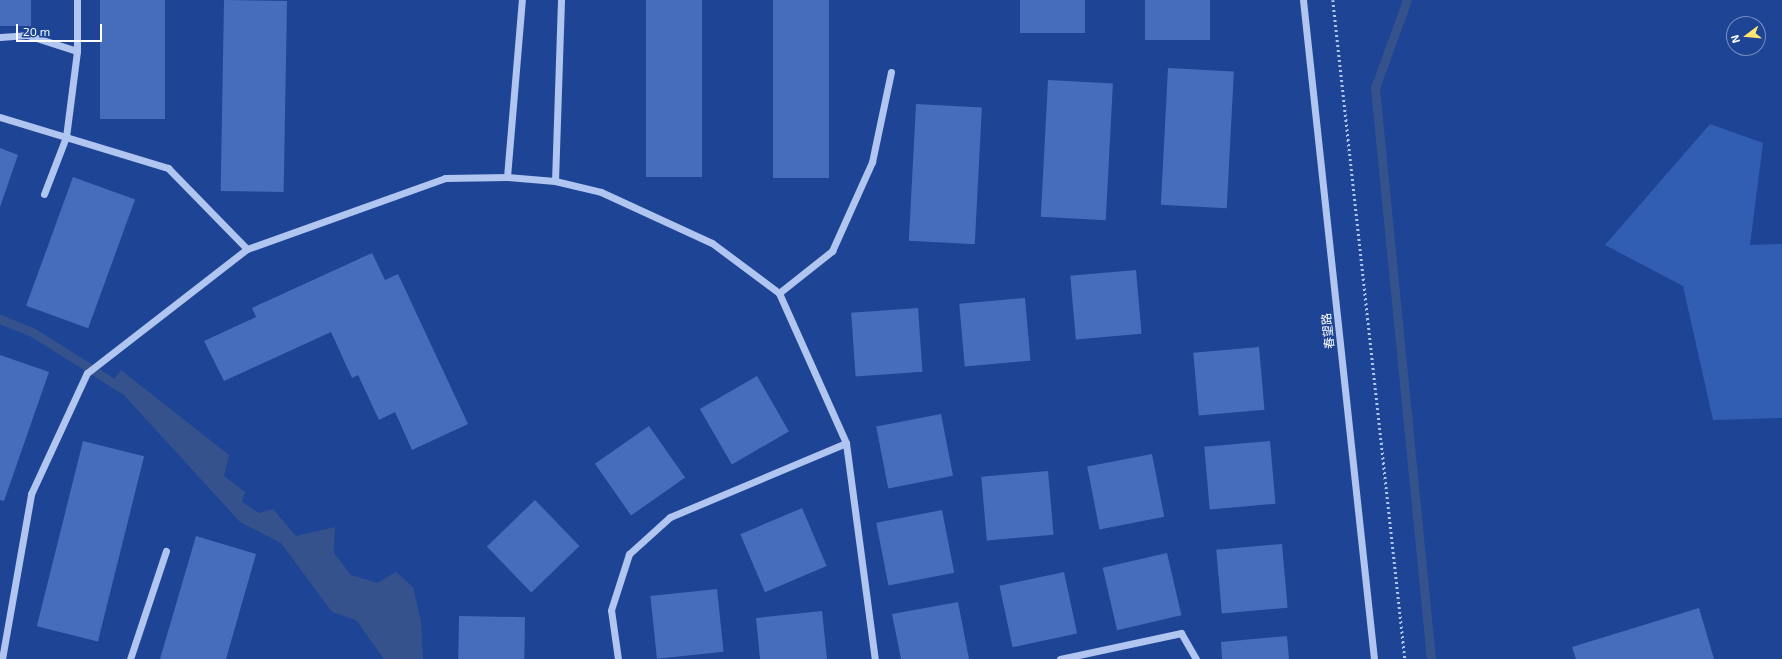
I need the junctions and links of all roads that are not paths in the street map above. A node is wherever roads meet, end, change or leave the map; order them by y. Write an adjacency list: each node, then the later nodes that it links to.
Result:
1 (77, 0): 6 (street)
2 (522, 0): 10 (street)
3 (562, 0): 11 (street)
4 (1303, 0): 23 (street, 春望路)
5 (0, 37): 6 (street)
6 (77, 50): 9 (street)
7 (891, 72): 14 (street)
8 (0, 117): 9 (street)
9 (66, 137): 12 (street); 13 (street)
10 (507, 177): 11 (street); 13 (street)
11 (555, 180): 14 (street)
12 (44, 194)
13 (247, 249): 17 (street)
14 (779, 293): 15 (street)
15 (846, 443): 19 (street); 20 (street)
16 (166, 551): 18 (street)
17 (2, 659)
18 (130, 659)
19 (618, 659)
20 (875, 659)
21 (1060, 659): 22 (street)
22 (1196, 659)
23 (1374, 659)

